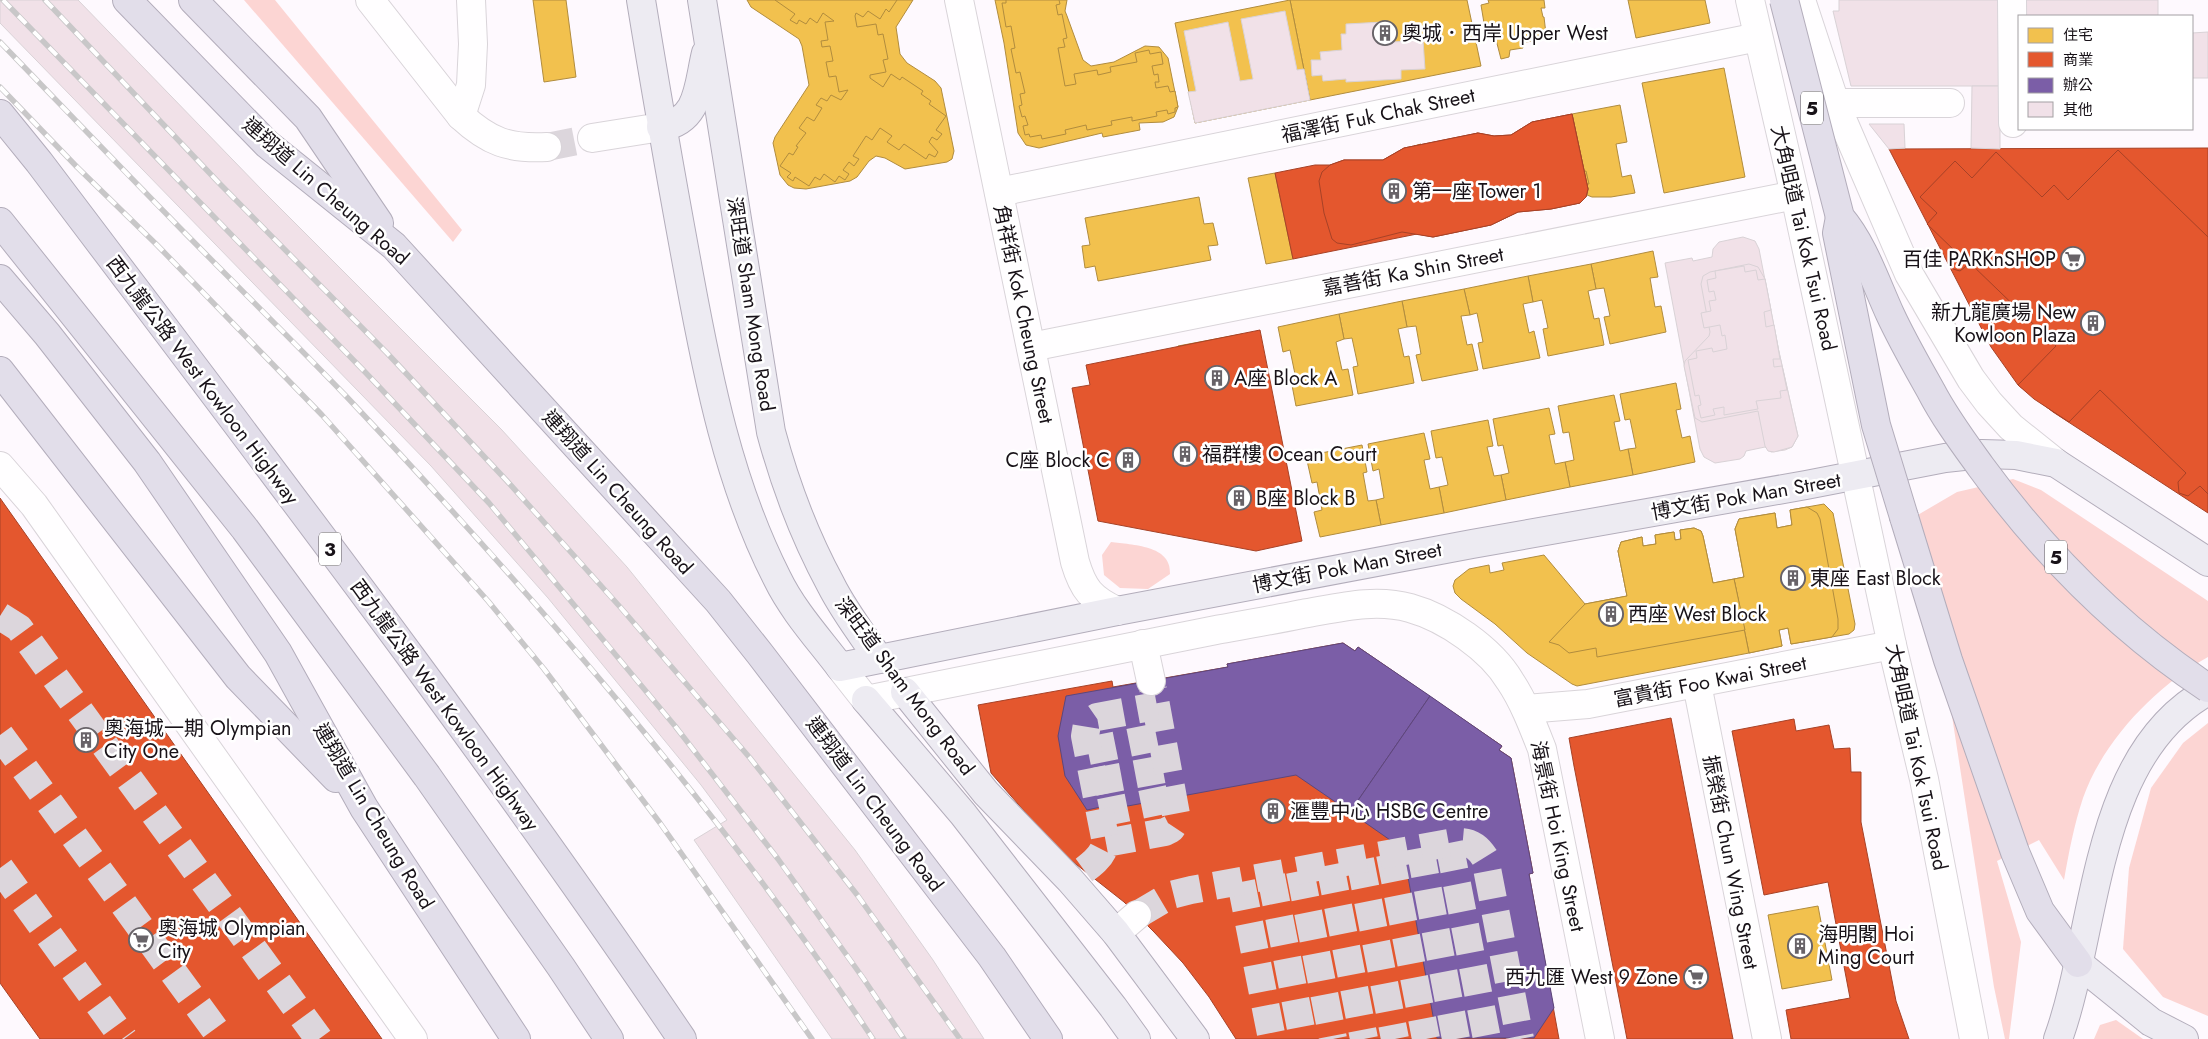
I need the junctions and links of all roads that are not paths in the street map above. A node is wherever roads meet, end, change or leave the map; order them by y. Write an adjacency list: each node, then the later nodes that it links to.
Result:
1 (127, 0): 26 (highway, 連翔道 Lin Cheung Road)
2 (194, 0): 26 (highway)
3 (370, 0): 17 (street)
4 (471, 0): 17 (street)
5 (641, 0): 19 (main road, 深旺道 Sham Mong Road)
6 (702, 0): 13 (main road, 深旺道 Sham Mong Road)
7 (959, 0): 22 (street, 角祥街 Kok Cheung Street)
8 (1750, 0): 12 (street, 大角咀道 Tai Kok Tsui Road)
9 (1784, 0): 24 (highway, 5, bridge)
10 (1801, 0): 14 (street)
11 (2012, 0): 18 (street)
12 (1758, 37): 22 (street, 福澤街 Fuk Chak Street); 23 (street, 大角咀道 Tai Kok Tsui Road)
13 (708, 42): 19 (main road); 38 (main road, 深旺道 Sham Mong Road)
14 (1835, 103): 15 (street); 30 (street)
15 (1950, 103)
16 (0, 114): 53 (highway, 西九龍公路 West Kowloon Highway / 3)
17 (461, 116): 21 (street)
18 (2013, 123)
19 (661, 127): 20 (street); 39 (main road, 深旺道 Sham Mong Road)
20 (592, 138)
21 (547, 147)
22 (999, 192): 28 (street, 角祥街 Kok Cheung Street)
23 (1795, 195): 28 (street, 嘉善街 Ka Shin Street); 32 (street, 大角咀道 Tai Kok Tsui Road)
24 (1840, 217): 42 (highway, 5, bridge); 49 (highway, bridge)
25 (0, 222): 50 (highway)
26 (394, 246): 54 (highway, 連翔道 Lin Cheung Road)
27 (0, 279): 46 (highway, 連翔道 Lin Cheung Road)
28 (1031, 347): 35 (street, 角祥街 Kok Cheung Street)
29 (0, 371): 46 (highway)
30 (2056, 463): 32 (main road); 33 (main road)
31 (0, 466): 51 (street)
32 (1856, 476): 35 (main road, 博文街 Pok Man Street); 37 (street, 大角咀道 Tai Kok Tsui Road)
33 (2204, 556)
34 (1343, 607): 36 (street, 博文街 Pok Man Street); 45 (street, 海景街 Hoi King Street)
35 (1117, 611): 38 (main road, 博文街 Pok Man Street)
36 (1143, 644): 40 (street); 43 (street, 博文街 Pok Man Street)
37 (1892, 645): 41 (street, 富貴街 Foo Kwai Street); 59 (street, 大角咀道 Tai Kok Tsui Road)
38 (879, 659): 39 (main road, 博文街 Pok Man Street); 43 (street, 深旺道 Sham Mong Road)
39 (840, 667): 44 (street, 深旺道 Sham Mong Road)
40 (1151, 680)
41 (1697, 684): 45 (street, 富貴街 Foo Kwai Street); 58 (street, 振榮街 Chun Wing Street)
42 (2208, 689): 49 (main road)
43 (905, 692): 44 (street, 博文街 Pok Man Street); 48 (main road, 深旺道 Sham Mong Road)
44 (866, 700): 55 (main road, 深旺道 Sham Mong Road)
45 (1526, 710): 57 (street, 海景街 Hoi King Street)
46 (364, 808): 52 (highway, 連翔道 Lin Cheung Road)
47 (1137, 915): 48 (street)
48 (1116, 933): 56 (main road, 深旺道 Sham Mong Road)
49 (2078, 963): 60 (main road); 61 (main road)
50 (604, 1031)
51 (413, 1039)
52 (516, 1039)
53 (682, 1039)
54 (1048, 1039)
55 (1136, 1039)
56 (1195, 1039)
57 (1600, 1039)
58 (1766, 1039)
59 (1974, 1039)
60 (2058, 1039)
61 (2184, 1039)

